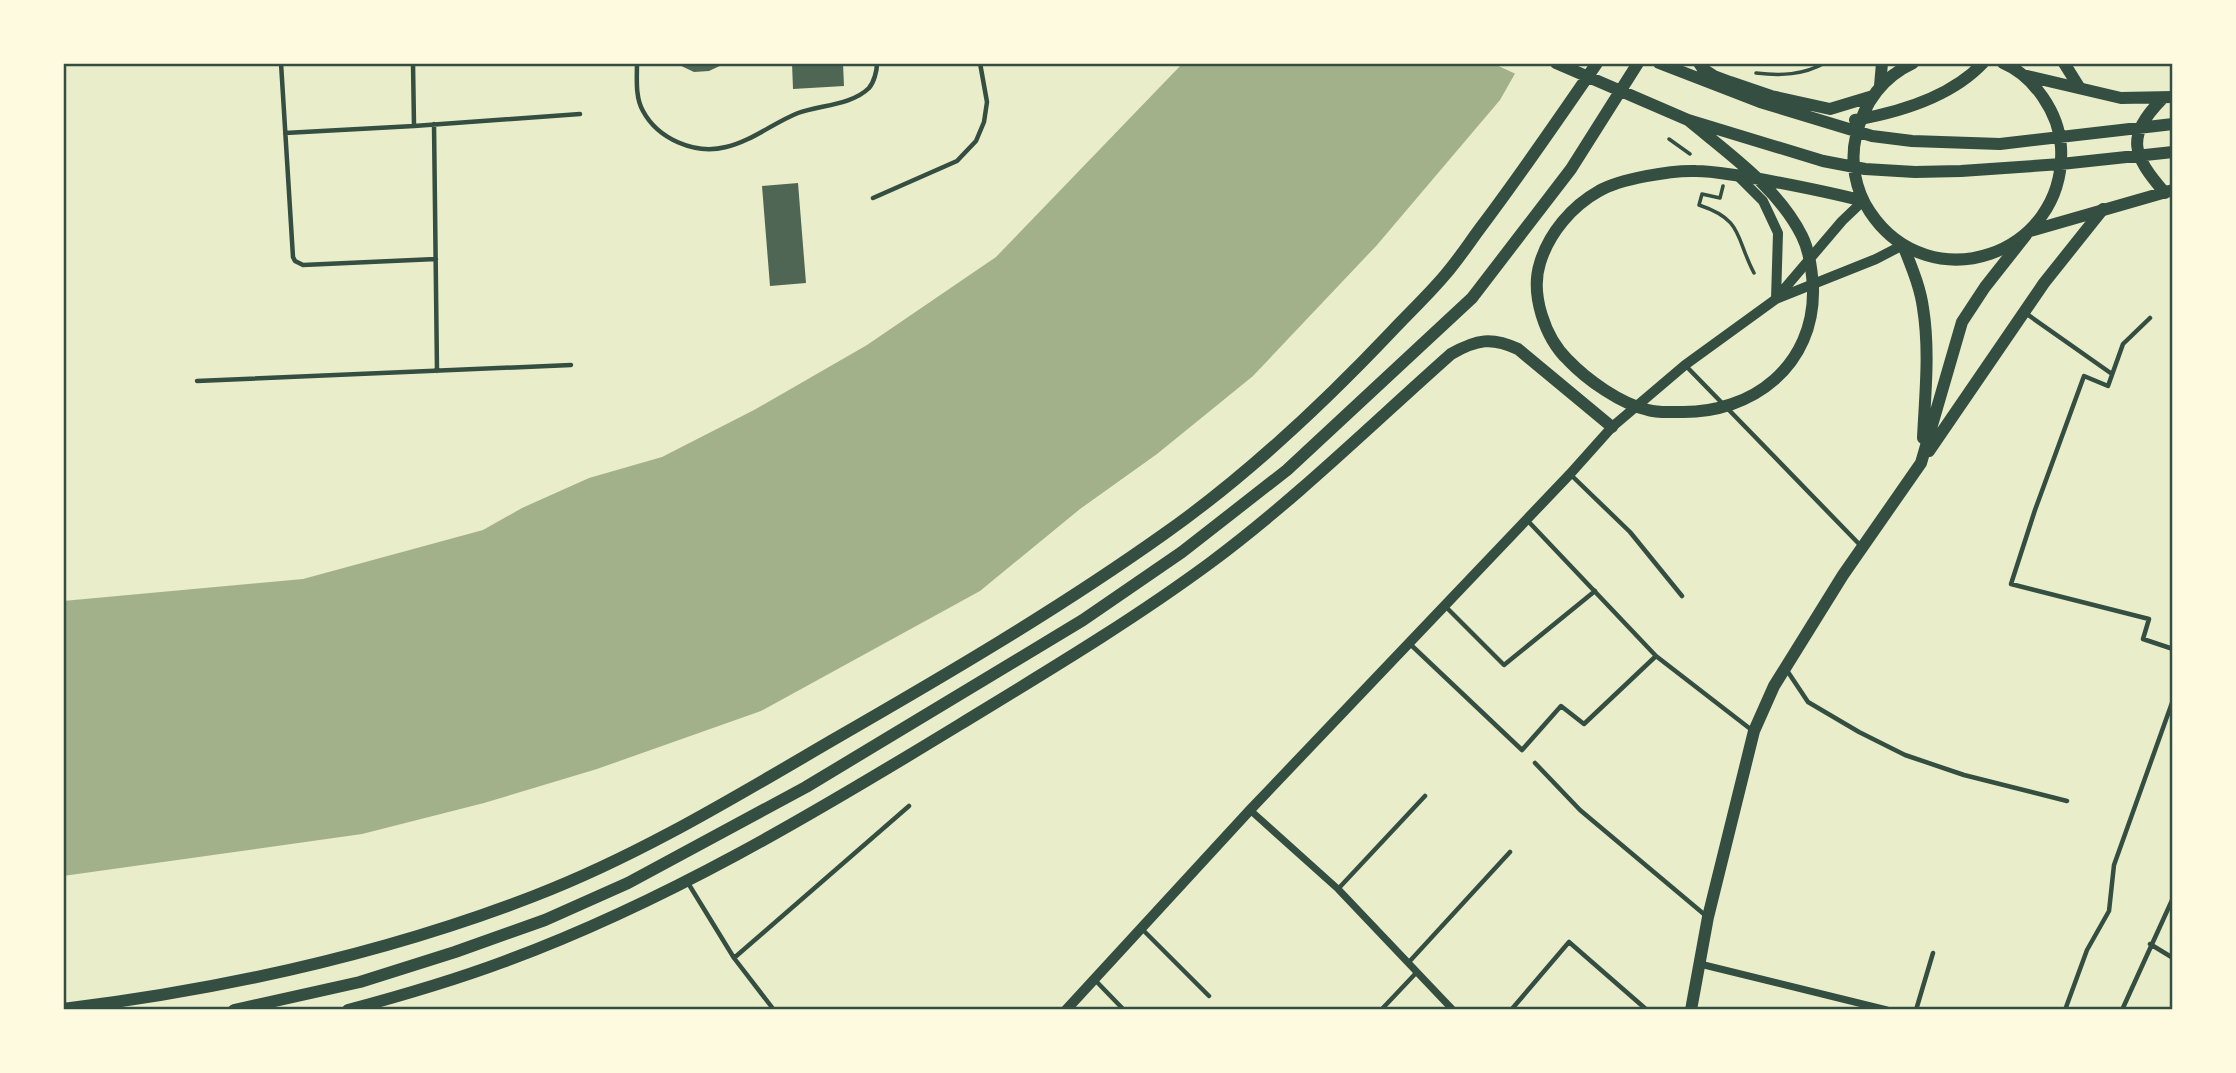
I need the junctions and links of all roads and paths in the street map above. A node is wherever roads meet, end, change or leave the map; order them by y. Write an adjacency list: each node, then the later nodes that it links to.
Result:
1 (281, 63): 28 (lane)
2 (413, 63): 27 (lane)
3 (637, 63): 4 (lane)
4 (877, 63)
5 (980, 63): 35 (lane)
6 (1556, 63): 23 (main road)
7 (1597, 63): 86 (main road)
8 (1638, 63): 52 (main road)
9 (1659, 63): 25 (main road)
10 (1699, 63): 20 (main road)
11 (1825, 63): 17 (path)
12 (1882, 63): 20 (main road)
13 (1913, 63): 20 (main road)
14 (1983, 63): 25 (main road)
15 (2064, 63): 19 (main road)
16 (2006, 64): 18 (main road)
17 (1749, 72)
18 (2023, 75): 19 (main road); 38 (main road)
19 (2079, 87): 21 (main road)
20 (1876, 91): 36 (main road)
21 (2168, 98): 34 (main road)
22 (580, 114): 24 (lane)
23 (1688, 120): 30 (main road); 32 (main road)
24 (434, 124): 27 (lane); 40 (lane)
25 (1834, 124): 26 (main road)
26 (2173, 124)
27 (414, 126): 28 (lane)
28 (285, 133): 40 (lane)
29 (1669, 139): 31 (path)
30 (2173, 152)
31 (1691, 156)
32 (1723, 176): 33 (main road); 41 (path)
33 (1738, 176): 36 (main road); 42 (street)
34 (2169, 192): 37 (main road)
35 (873, 198)
36 (1863, 201): 39 (main road); 42 (street)
37 (2103, 209): 38 (main road); 43 (main road)
38 (2030, 231): 39 (main road); 51 (main road)
39 (1903, 245): 42 (street); 51 (main road)
40 (436, 259): 47 (lane)
41 (1754, 273)
42 (1776, 299): 46 (street)
43 (2024, 312): 48 (lane); 51 (main road)
44 (2150, 318): 48 (lane)
45 (571, 365): 47 (lane)
46 (1685, 365): 50 (street); 56 (lane)
47 (437, 371): 49 (lane)
48 (2112, 374): 61 (lane)
49 (197, 381)
50 (1612, 427): 53 (street); 54 (main road)
51 (1921, 463): 56 (main road)
52 (1287, 470): 54 (main road); 87 (main road)
53 (1570, 474): 55 (street); 58 (lane)
54 (1303, 490): 72 (main road)
55 (1526, 519): 57 (lane); 59 (street)
56 (1861, 546): 63 (main road)
57 (1595, 591): 59 (lane); 62 (lane)
58 (1682, 596)
59 (1444, 605): 60 (street)
60 (1407, 642): 62 (lane); 70 (street)
61 (2173, 649)
62 (1656, 656): 65 (lane)
63 (1785, 668): 65 (main road); 68 (lane)
64 (2173, 699): 99 (lane)
65 (1754, 731): 75 (main road)
66 (1535, 763): 75 (lane)
67 (1425, 796): 73 (lane)
68 (2067, 801)
69 (909, 806): 79 (lane)
70 (1250, 810): 73 (street); 76 (street)
71 (1510, 852): 81 (lane)
72 (687, 880): 79 (lane); 88 (main road)
73 (1338, 889): 81 (street)
74 (2173, 898): 77 (lane)
75 (1708, 918): 82 (main road)
76 (1141, 929): 84 (street); 85 (lane)
77 (2150, 944): 80 (lane); 100 (lane)
78 (1933, 953): 98 (lane)
79 (734, 958): 89 (lane)
80 (2173, 958)
81 (1409, 962): 83 (street)
82 (1700, 964): 96 (main road); 97 (street)
83 (1416, 973): 92 (lane); 93 (street)
84 (1094, 979): 90 (street); 91 (lane)
85 (1209, 996)
86 (63, 1009)
87 (234, 1010)
88 (348, 1010)
89 (774, 1010)
90 (1066, 1010)
91 (1124, 1010)
92 (1381, 1010)
93 (1453, 1010)
94 (1511, 1010): 95 (lane)
95 (1647, 1010)
96 (1691, 1010)
97 (1887, 1010)
98 (1916, 1010)
99 (2066, 1010)
100 (2122, 1010)

